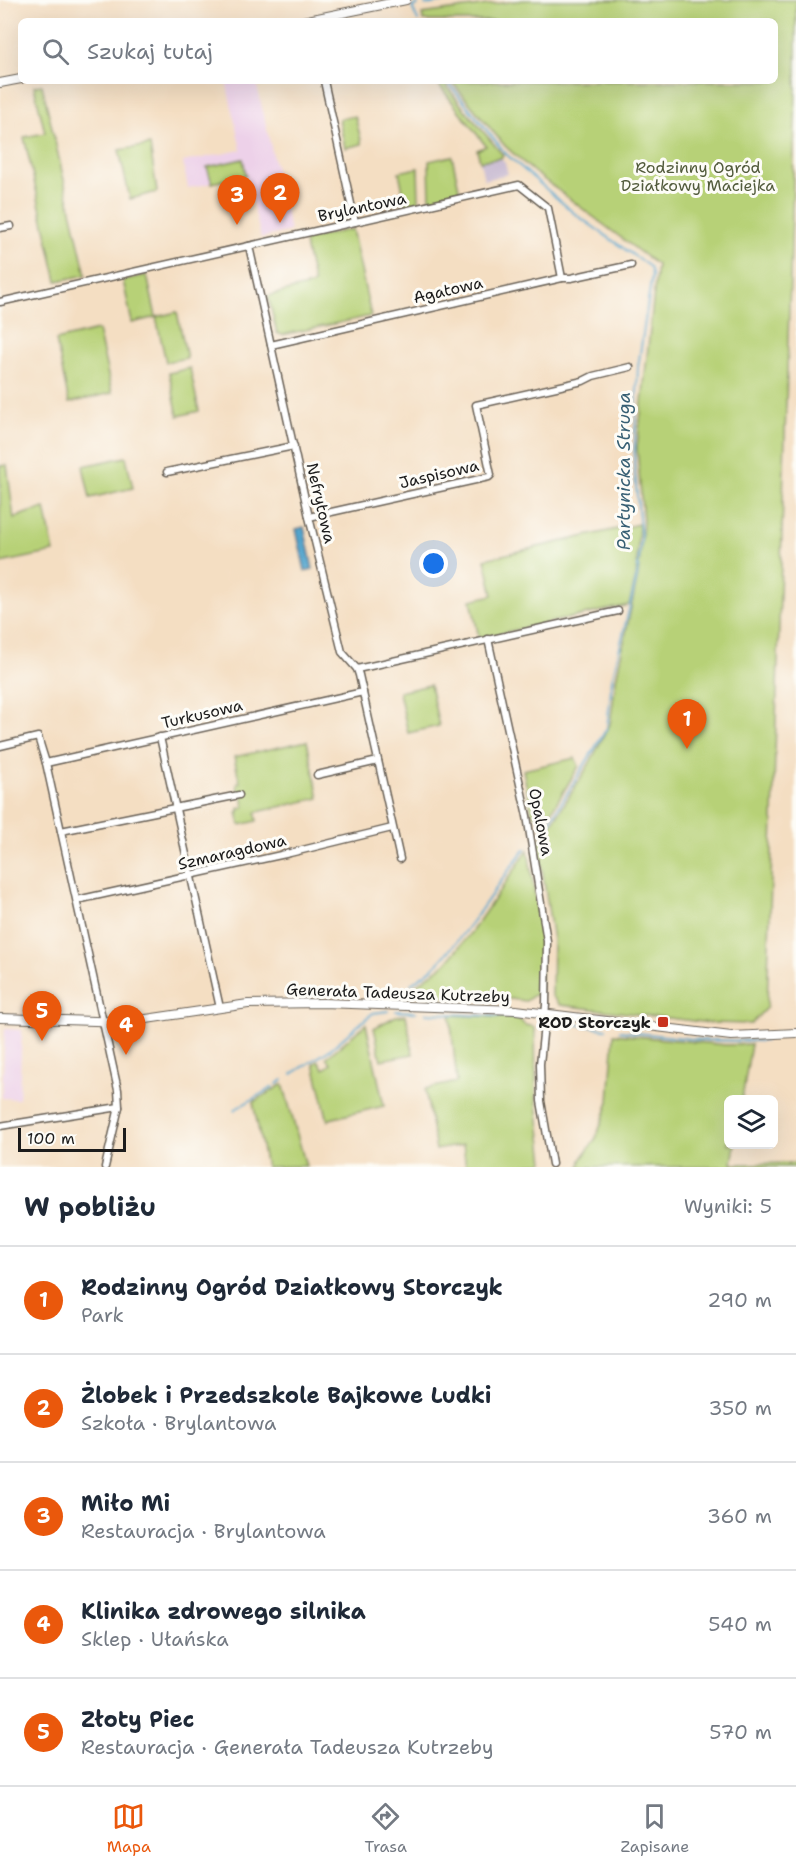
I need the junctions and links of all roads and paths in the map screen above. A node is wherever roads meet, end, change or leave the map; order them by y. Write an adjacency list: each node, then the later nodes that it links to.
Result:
1 (406, 0): 2 (street)
2 (322, 18)
3 (18, 80): 4 (street)
4 (0, 83)
5 (325, 84): 6 (street)
6 (355, 222): 9 (street, Brylantowa); 11 (street, Brylantowa)
7 (11, 226): 8 (street)
8 (0, 228)
9 (249, 246): 12 (street, Brylantowa); 13 (street, Nefrytowa)
10 (631, 265): 11 (street, Agatowa)
11 (562, 278): 13 (street, Agatowa)
12 (0, 302)
13 (271, 345): 15 (street, Nefrytowa)
14 (630, 367): 17 (street, Jaspisowa)
15 (294, 446): 16 (street); 17 (street, Nefrytowa)
16 (167, 472)
17 (309, 517): 20 (street, Nefrytowa)
18 (618, 611): 19 (street)
19 (488, 639): 20 (street); 35 (street, Opalowa)
20 (357, 669): 21 (street, Nefrytowa)
21 (363, 692): 22 (street, Turkusowa); 24 (street, Nefrytowa)
22 (160, 737): 25 (street, Turkusowa); 28 (street)
23 (0, 746): 25 (street)
24 (378, 761): 26 (street); 29 (street, Nefrytowa)
25 (46, 763): 30 (street)
26 (317, 775)
27 (239, 795): 28 (street)
28 (176, 806): 30 (street); 32 (street)
29 (392, 828): 31 (street, Nefrytowa); 32 (street, Szmaragdowa)
30 (61, 831): 33 (street)
31 (400, 859)
32 (191, 875): 33 (street, Szmaragdowa); 34 (street)
33 (77, 900): 37 (street)
34 (220, 1008): 35 (street, Generała Tadeusza Kutrzeby); 37 (street, Generała Tadeusza Kutrzeby)
35 (545, 1014): 38 (street, Generała Tadeusza Kutrzeby); 41 (street, Opalowa)
36 (0, 1018): 37 (street, Generała Tadeusza Kutrzeby)
37 (103, 1023): 39 (street)
38 (796, 1033)
39 (119, 1107): 40 (street); 42 (street)
40 (0, 1126)
41 (552, 1164)
42 (105, 1167)

